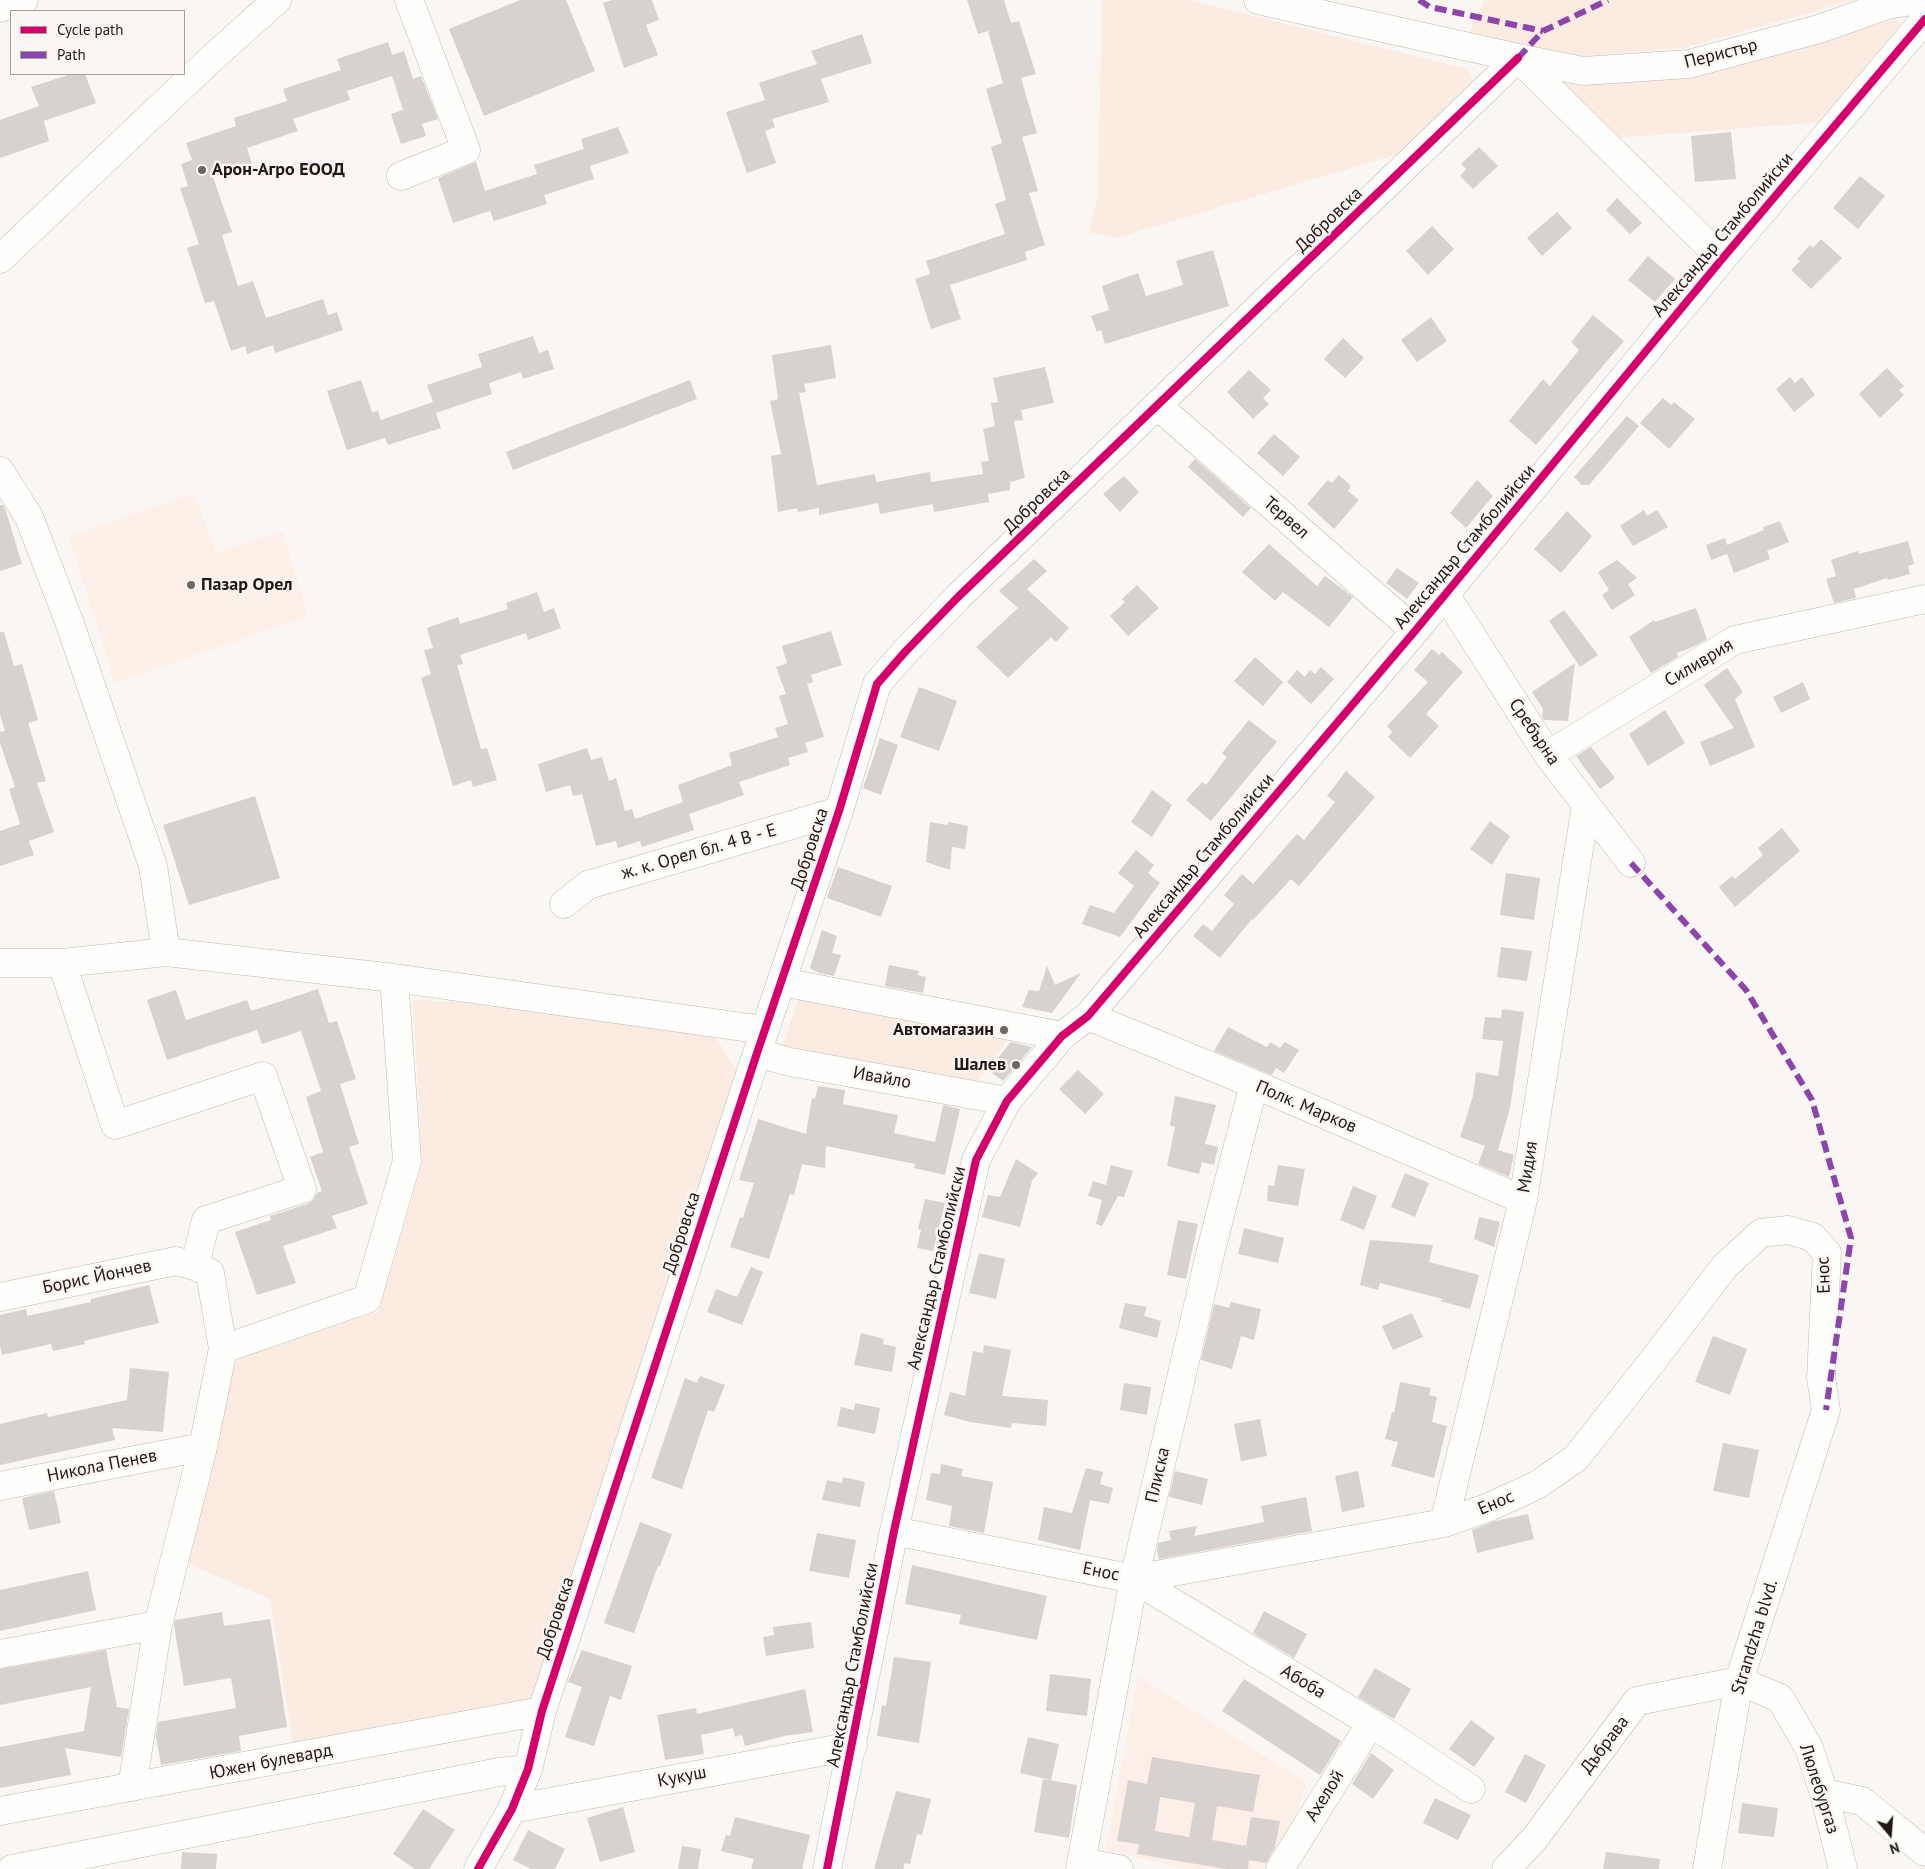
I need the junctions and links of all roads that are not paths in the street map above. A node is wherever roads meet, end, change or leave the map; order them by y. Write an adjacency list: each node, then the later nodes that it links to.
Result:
1 (24, 0): 6 (street)
2 (277, 0): 10 (street)
3 (409, 0): 9 (street)
4 (1258, 0): 8 (street, Перистър)
5 (1918, 0): 8 (street, Перистър)
6 (0, 8)
7 (1925, 19): 11 (street, Александър Стамболийски)
8 (1518, 58): 11 (street); 12 (street, Добровска)
9 (401, 176)
10 (0, 259)
11 (1722, 259): 14 (street, Александър Стамболийски)
12 (1158, 406): 16 (street, Тервел); 19 (street, Добровска)
13 (0, 471): 22 (street)
14 (1445, 594): 16 (street, Александър Стамболийски); 17 (street, Сребърна)
15 (1925, 599): 17 (street, Силиврия)
16 (1415, 630): 27 (street, Александър Стамболийски)
17 (1548, 755): 18 (street, Сребърна)
18 (1586, 805): 20 (street, Сребърна); 32 (street, Мидия)
19 (839, 811): 21 (street, ж. к. Орел бл. 4 В - Е); 26 (street, Добровска)
20 (1631, 863)
21 (564, 904)
22 (166, 952): 24 (street, Ивайло); 25 (street, Ивайло)
23 (0, 963): 24 (street, Ивайло)
24 (62, 963): 33 (street)
25 (394, 978): 29 (street, Ивайло); 35 (street)
26 (782, 982): 28 (street); 29 (street, Добровска)
27 (1088, 1016): 28 (street, Александър Стамболийски); 30 (street, Полк. Марков)
28 (1062, 1036): 31 (street, Александър Стамболийски)
29 (760, 1042): 31 (street, Ивайло); 45 (street, Добровска)
30 (1254, 1084): 32 (street, Полк. Марков); 41 (street, Плиска)
31 (1007, 1101): 40 (street, Александър Стамболийски)
32 (1523, 1200): 39 (street, Мидия)
33 (195, 1266): 34 (street, Борис Йончев); 35 (street)
34 (0, 1297)
35 (223, 1349): 37 (street)
36 (1826, 1410): 39 (street, Енос); 44 (street, Strandzha blvd.)
37 (203, 1447): 38 (street, Никола Пенев); 42 (street)
38 (0, 1486)
39 (1444, 1523): 41 (street, Енос)
40 (894, 1531): 41 (street, Енос); 47 (street, Александър Стамболийски)
41 (1134, 1579): 46 (street, Абоба); 55 (street, Плиска)
42 (158, 1625): 43 (street); 49 (street)
43 (0, 1654)
44 (1739, 1681): 51 (street, Люлебургаз); 61 (street, Дъбрава); 62 (street, Strandzha blvd.)
45 (542, 1711): 48 (street, Добровска); 49 (street, Южен булевард)
46 (1371, 1723): 50 (street, Абоба); 60 (street, Ахелой)
47 (852, 1746): 52 (street, Кукуш); 58 (street, Александър Стамболийски)
48 (528, 1768): 52 (street, Добровска); 56 (street)
49 (132, 1788): 53 (street, Южен булевард)
50 (1471, 1789)
51 (1824, 1793): 54 (street); 63 (street, Люлебургаз)
52 (512, 1809): 57 (street, Добровска)
53 (0, 1812)
54 (1925, 1852)
55 (1080, 1865): 59 (street)
56 (12, 1869)
57 (478, 1869)
58 (827, 1869)
59 (1119, 1869)
60 (1280, 1869)
61 (1506, 1869)
62 (1707, 1869)
63 (1843, 1869)

